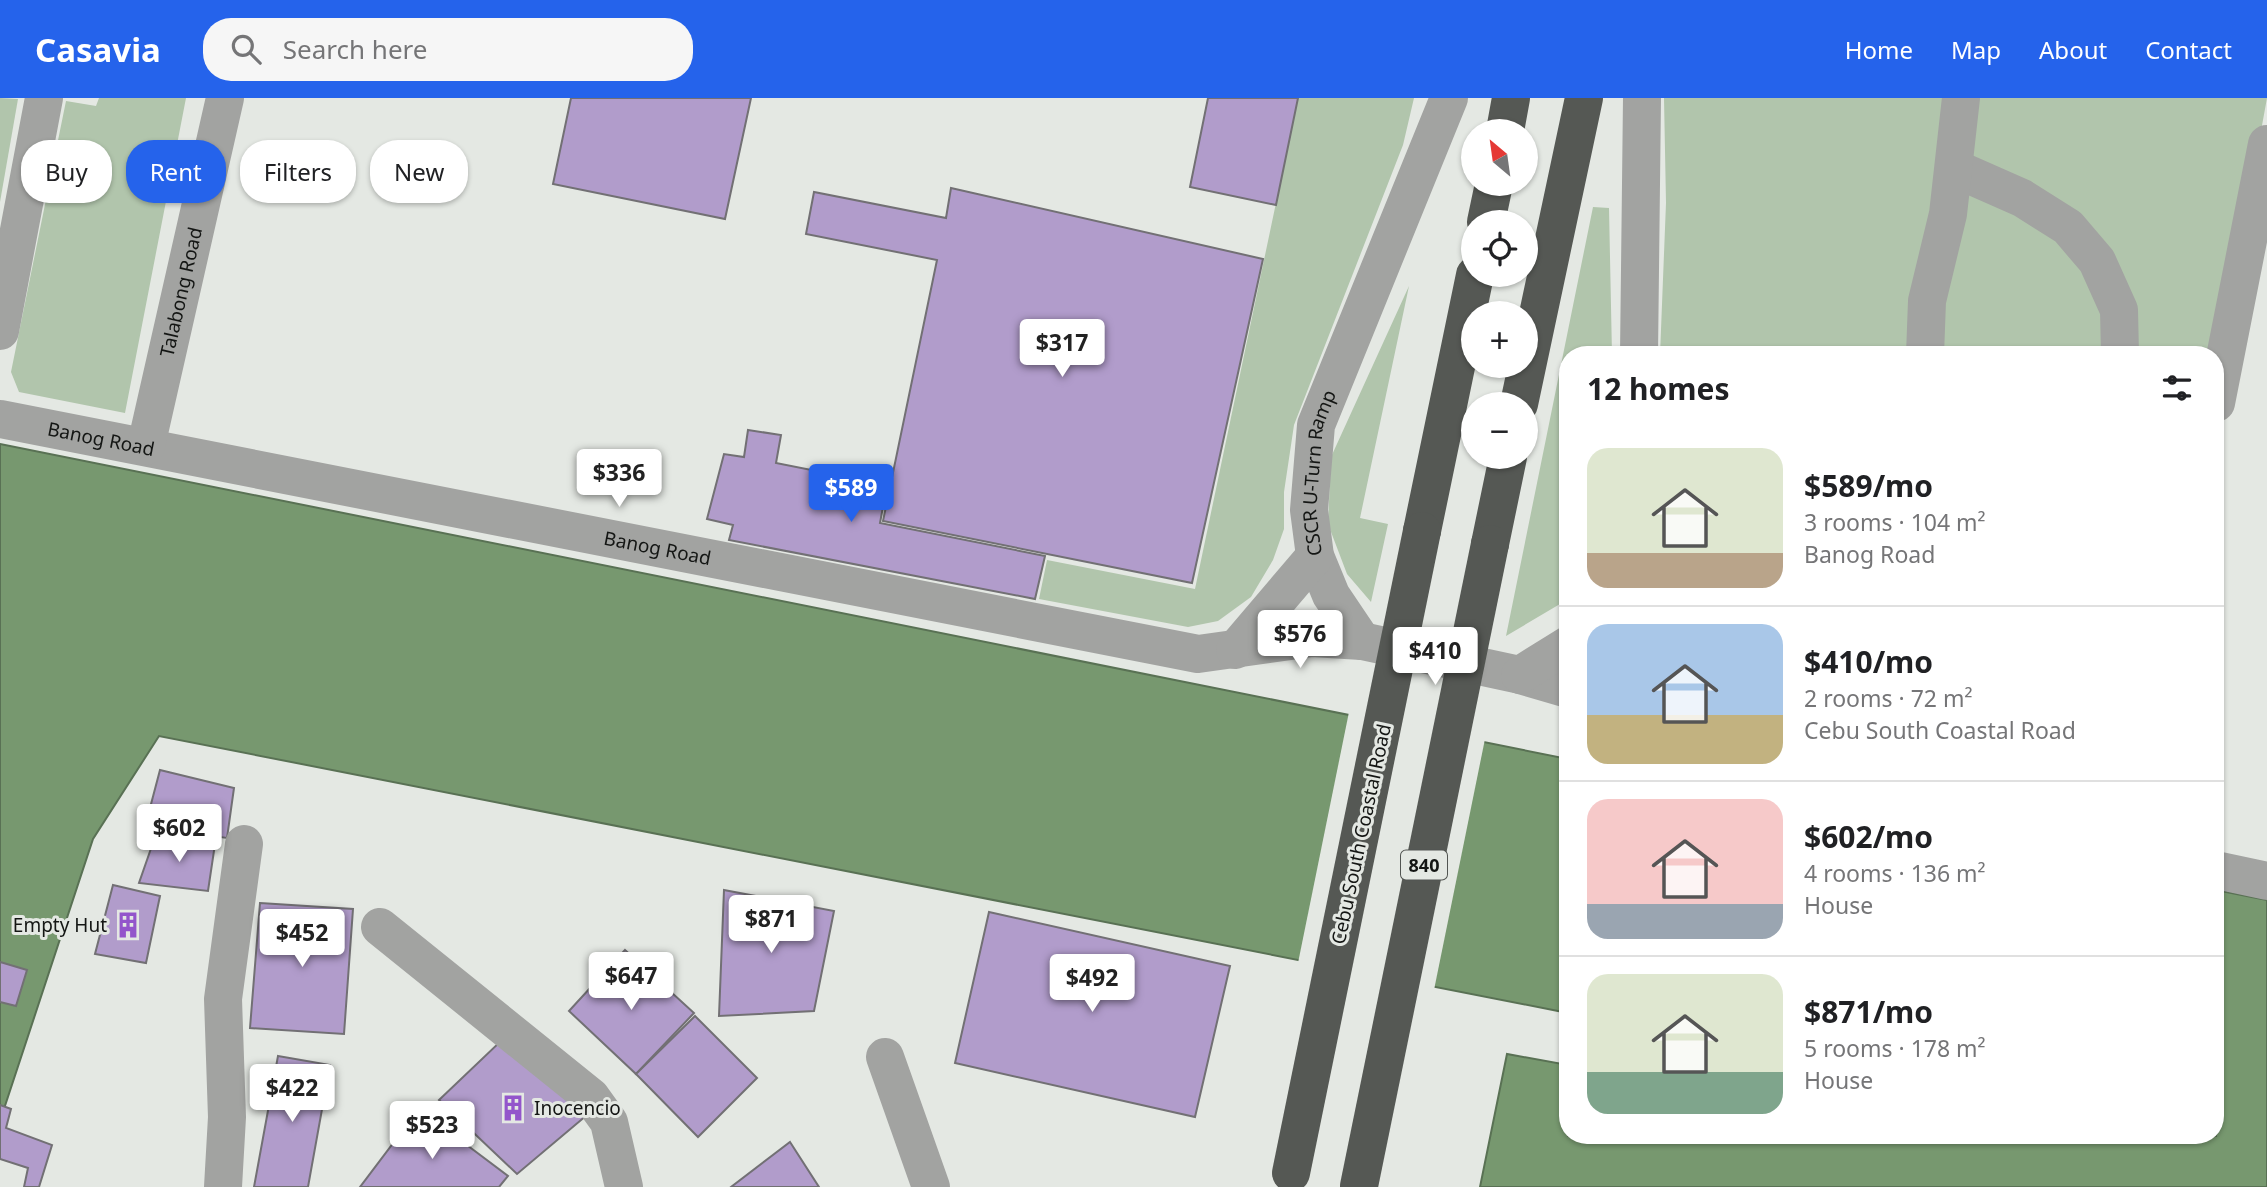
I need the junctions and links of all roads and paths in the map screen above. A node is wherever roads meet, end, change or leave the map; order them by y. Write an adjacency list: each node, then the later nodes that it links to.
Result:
1 (44, 98): 12 (street)
2 (225, 98): 19 (street, Talabong Road)
3 (1450, 98): 21 (street, CSCR U-Turn Ramp)
4 (1511, 98): 8 (highway)
5 (1584, 98): 17 (highway)
6 (1642, 98): 13 (street)
7 (1961, 98): 10 (street)
8 (1507, 119)
9 (2267, 144): 16 (street)
10 (1954, 168): 14 (street); 15 (street)
11 (1473, 287): 32 (highway, Cebu South Coastal Road, bridge)
12 (2, 309)
13 (1639, 346)
14 (1925, 346)
15 (2120, 346)
16 (2224, 362)
17 (1522, 392)
18 (0, 419): 19 (street, Banog Road)
19 (146, 446): 23 (street, Banog Road)
20 (1506, 469): 33 (highway, 840, bridge)
21 (1315, 556): 22 (street, CSCR U-Turn Ramp); 23 (street)
22 (1362, 641): 23 (street, Banog Road); 25 (street)
23 (1235, 650)
24 (1559, 651): 25 (street)
25 (1520, 675): 26 (street)
26 (1559, 687)
27 (244, 844): 34 (street)
28 (2224, 872): 29 (street)
29 (2267, 881)
30 (380, 927): 35 (street)
31 (885, 1058): 36 (street)
32 (1290, 1180)
33 (1359, 1186)
34 (223, 1187)
35 (624, 1187)
36 (931, 1187)

